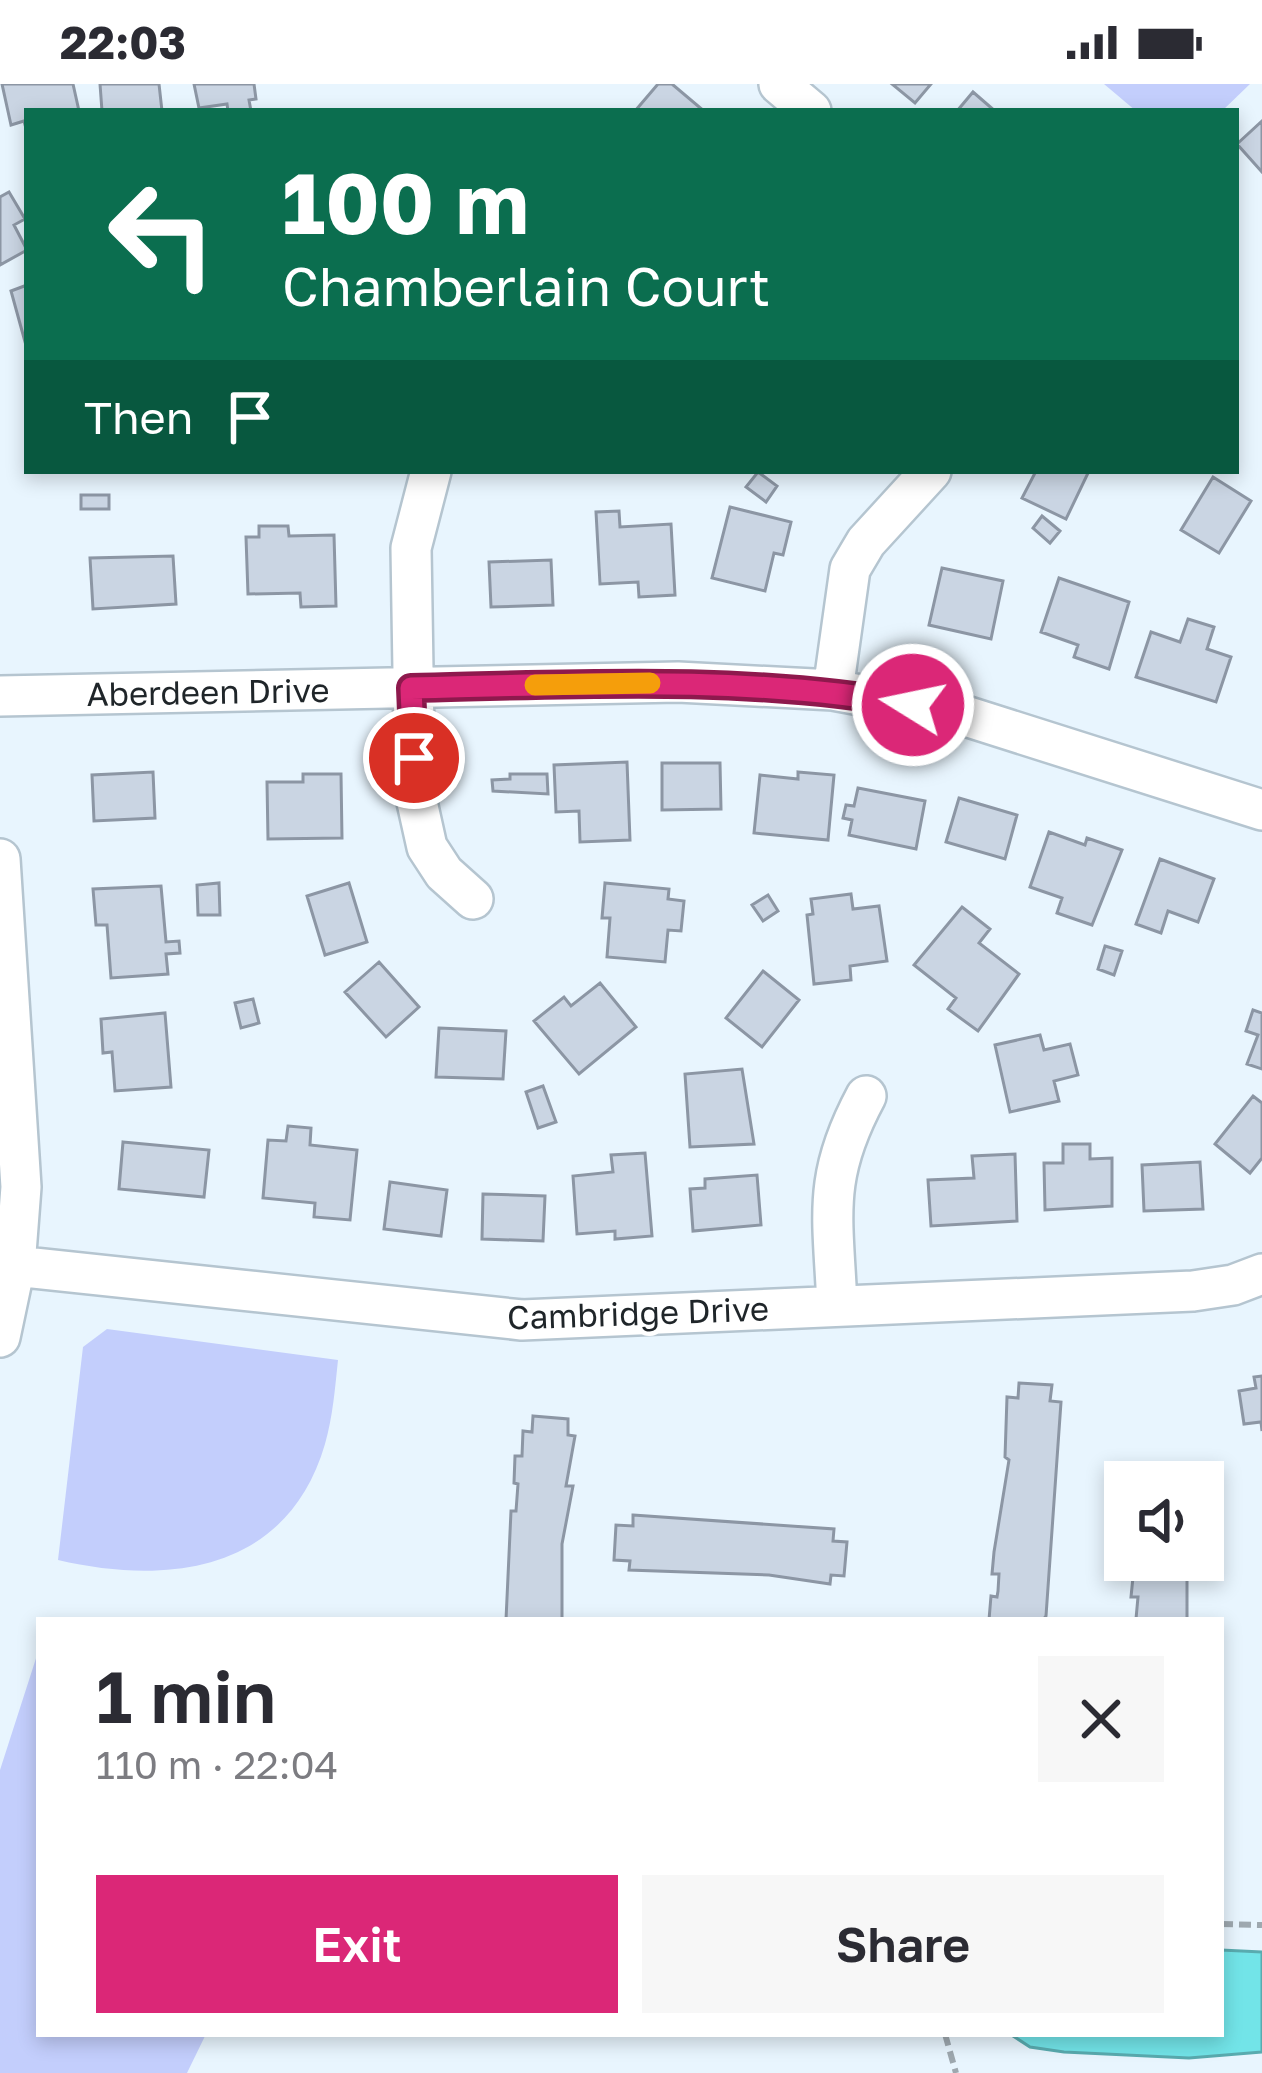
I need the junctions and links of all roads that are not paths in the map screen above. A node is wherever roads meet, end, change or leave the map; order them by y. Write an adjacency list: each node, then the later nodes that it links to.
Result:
1 (778, 84): 2 (street)
2 (807, 108)
3 (430, 474): 5 (street)
4 (928, 474): 6 (street)
5 (411, 688): 6 (street, Aberdeen Drive); 7 (street, Aberdeen Drive); 10 (street)
6 (833, 690): 8 (street, Aberdeen Drive)
7 (0, 696)
8 (1260, 801)
9 (0, 860): 12 (street)
10 (473, 899)
11 (866, 1096): 14 (street)
12 (15, 1266): 14 (street, Cambridge Drive); 15 (street)
13 (1262, 1274): 14 (street, Cambridge Drive)
14 (837, 1305)
15 (0, 1337)

